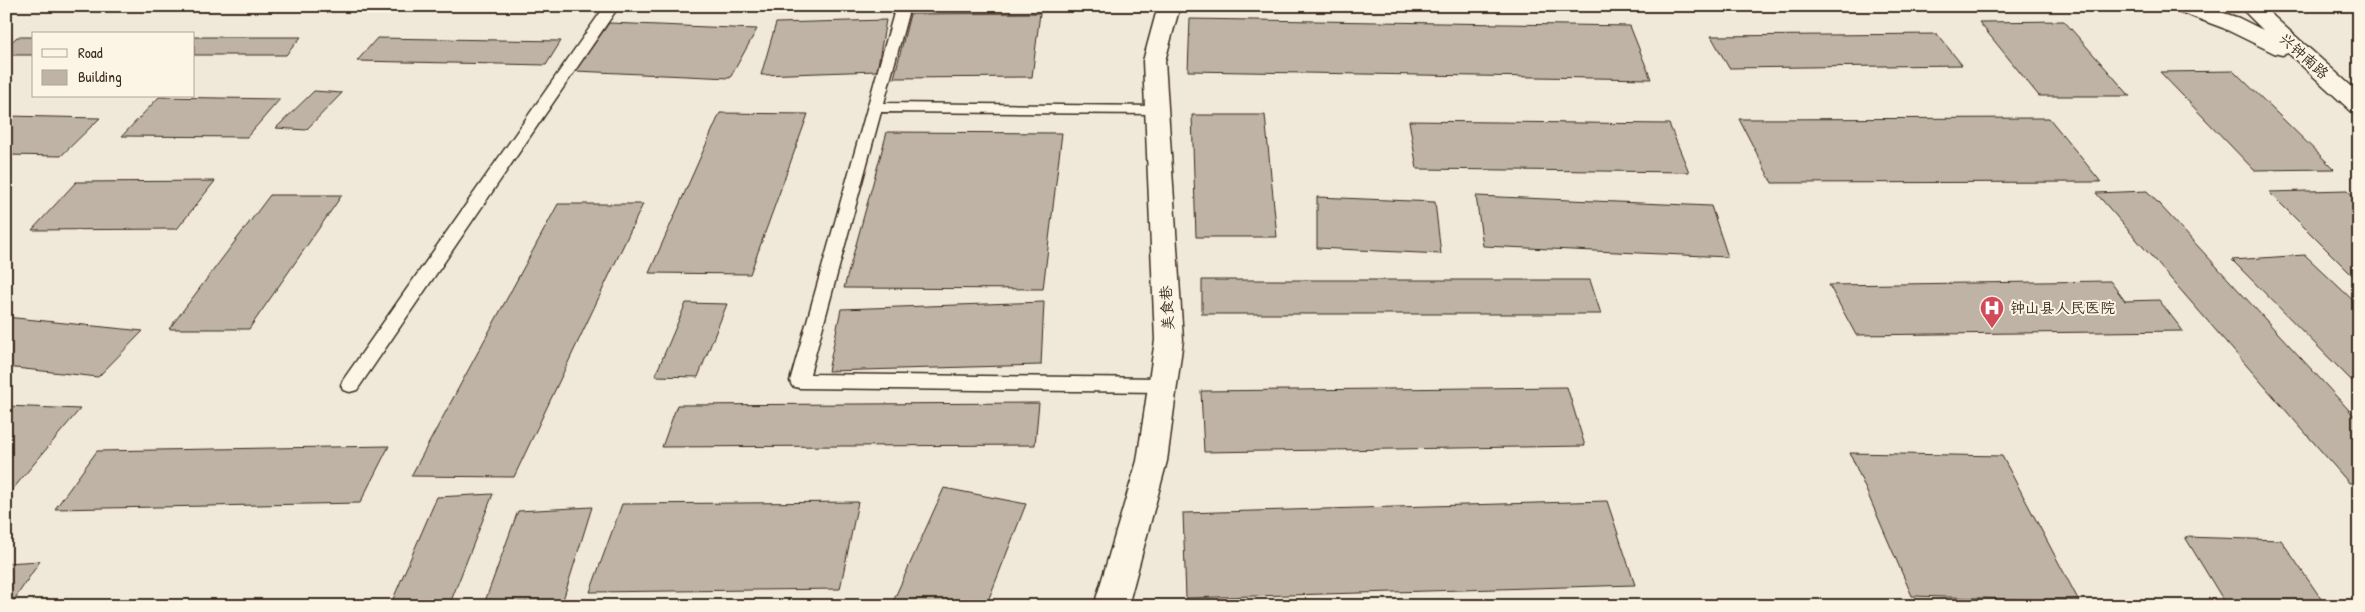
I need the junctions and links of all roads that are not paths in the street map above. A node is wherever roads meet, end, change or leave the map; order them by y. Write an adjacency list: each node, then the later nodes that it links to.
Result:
1 (612, 6): 12 (lane)
2 (903, 6): 10 (lane)
3 (1168, 6): 11 (street, 美食巷)
4 (2182, 6): 8 (street)
5 (2249, 6): 7 (street, 兴钟南路)
6 (2281, 6): 7 (street)
7 (2277, 31): 8 (street, 兴钟南路)
8 (2310, 61): 9 (street, 兴钟南路)
9 (2359, 106)
10 (875, 107): 11 (lane); 13 (lane)
11 (1157, 110): 13 (street, 美食巷)
12 (350, 385)
13 (1162, 385): 14 (street, 美食巷)
14 (1111, 606)

